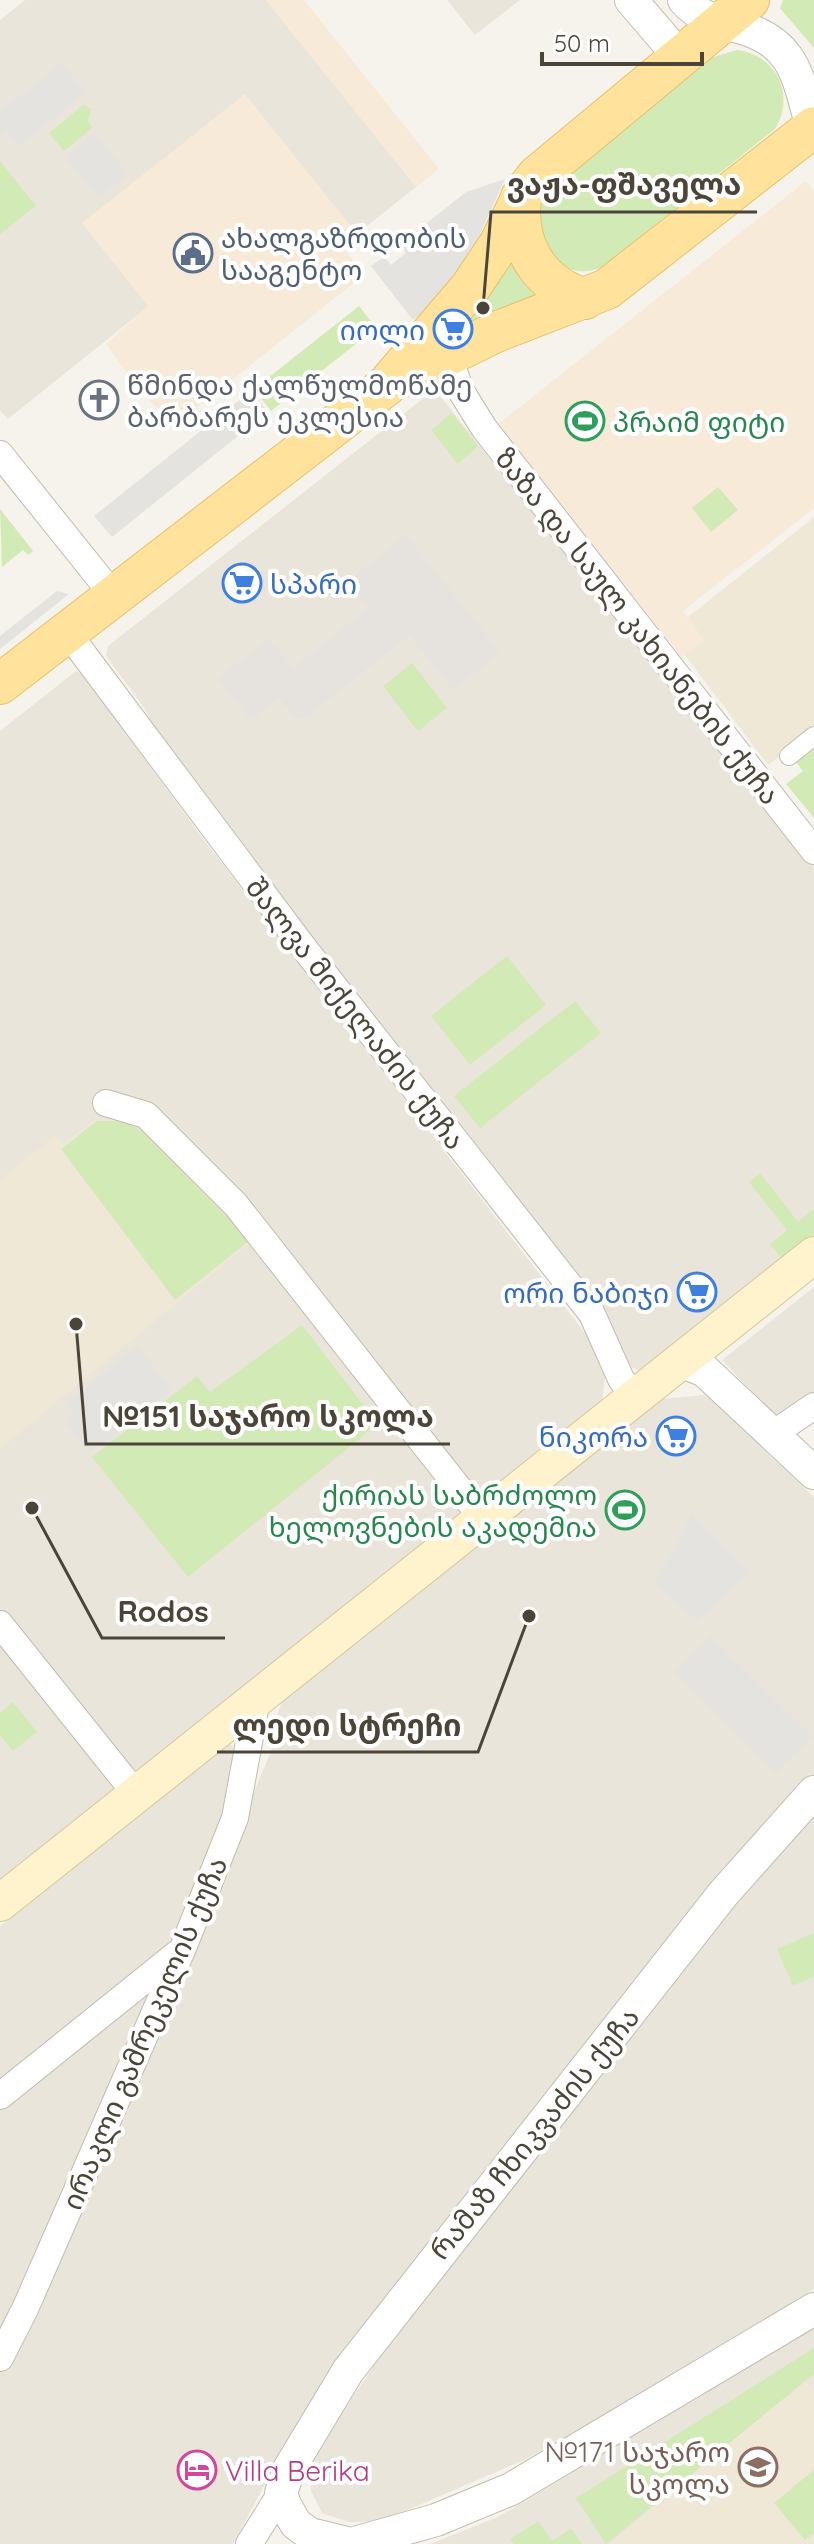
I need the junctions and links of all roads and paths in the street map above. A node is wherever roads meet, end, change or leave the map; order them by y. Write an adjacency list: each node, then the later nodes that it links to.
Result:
1 (684, 0): 3 (street)
2 (638, 3): 4 (street)
3 (734, 12): 4 (main road); 5 (street)
4 (679, 56): 6 (main road)
5 (813, 130): 7 (main road)
6 (521, 197): 7 (main road); 9 (main road)
7 (585, 299): 8 (main road)
8 (448, 355): 9 (main road); 16 (street, ზაზა და საულ კახიანების ქუჩა)
9 (386, 386): 11 (main road)
10 (0, 454): 11 (street)
11 (113, 595): 12 (main road)
12 (67, 632): 13 (main road); 20 (street, შალვა მიქელაძის ქუჩა)
13 (0, 684)
14 (814, 736): 15 (street)
15 (789, 756)
16 (814, 851)
17 (106, 1103): 24 (street)
18 (814, 1255): 19 (main road)
19 (680, 1361): 20 (main road); 22 (street)
20 (635, 1399): 24 (main road)
21 (814, 1406): 22 (street)
22 (773, 1434): 23 (street)
23 (814, 1473)
24 (483, 1519): 26 (main road)
25 (0, 1624): 28 (street)
26 (257, 1699): 28 (main road); 30 (street, ირაკლი გამრეკელის ქუჩა)
27 (814, 1792): 34 (street, რამაზ ჩხიკვაძის ქუჩა)
28 (136, 1794): 29 (main road)
29 (0, 1903)
30 (183, 1948): 31 (street); 33 (street, ირაკლი გამრეკელის ქუჩა)
31 (0, 2096)
32 (814, 2309): 34 (street)
33 (0, 2358)
34 (281, 2493): 35 (street, რამაზ ჩხიკვაძის ქუჩა)
35 (249, 2544)

